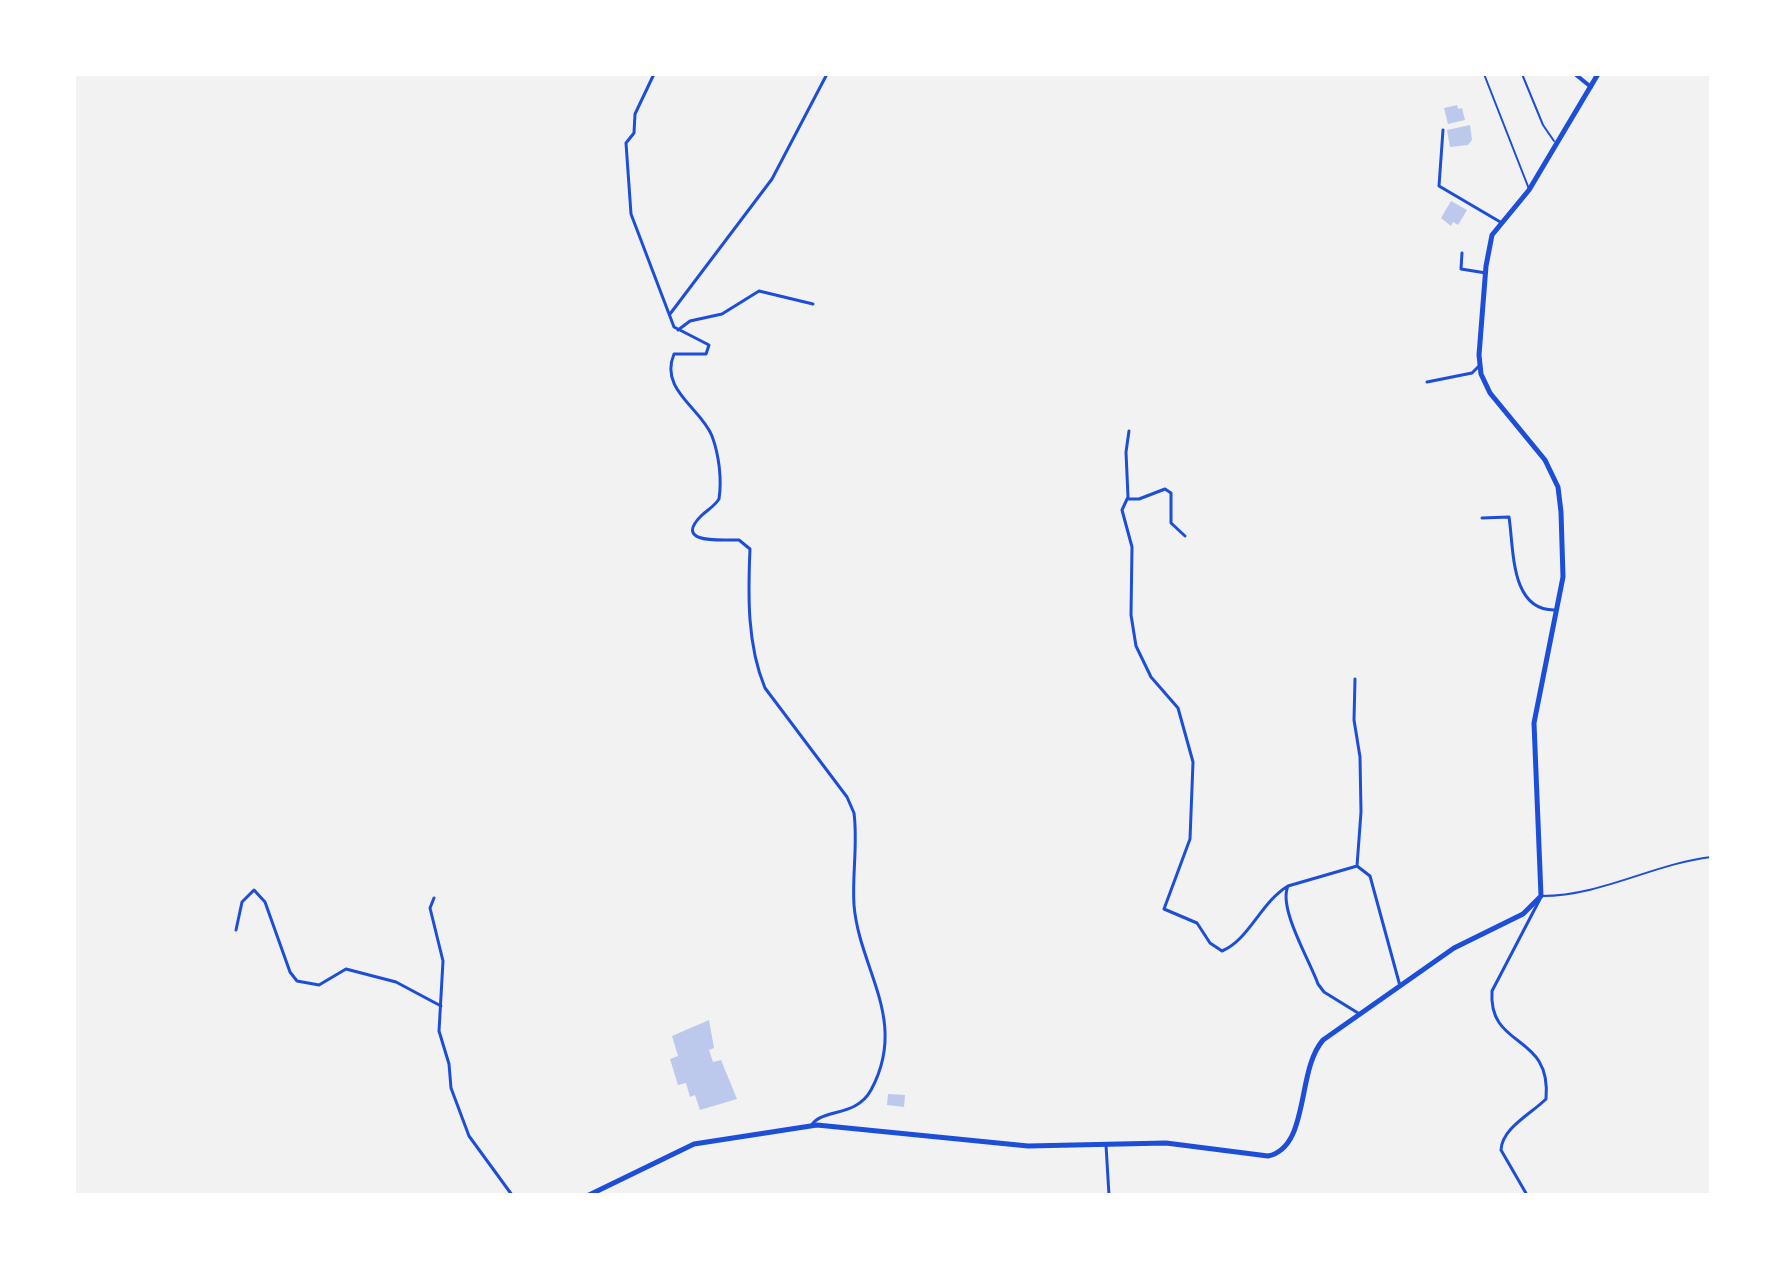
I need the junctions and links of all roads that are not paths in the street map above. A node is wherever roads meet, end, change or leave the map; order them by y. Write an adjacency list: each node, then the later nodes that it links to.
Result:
1 (654, 74): 15 (street)
2 (827, 74): 15 (street)
3 (1484, 74): 10 (lane)
4 (1522, 74): 9 (lane)
5 (1575, 74): 7 (street)
6 (1598, 74): 7 (main road)
7 (1591, 87): 9 (main road)
8 (1443, 130): 11 (street)
9 (1556, 145): 10 (main road)
10 (1529, 190): 11 (main road)
11 (1502, 223): 13 (main road)
12 (1462, 253): 13 (street)
13 (1486, 273): 17 (main road)
14 (813, 304): 16 (street)
15 (670, 314): 16 (street)
16 (678, 330): 34 (street)
17 (1480, 365): 18 (street); 23 (main road)
18 (1427, 382)
19 (1129, 431): 20 (street)
20 (1127, 499): 22 (street); 27 (street)
21 (1482, 518): 23 (street)
22 (1185, 536)
23 (1558, 610): 28 (main road)
24 (1355, 679): 26 (street)
25 (1711, 857): 28 (lane)
26 (1357, 866): 27 (street); 31 (street)
27 (1288, 886): 33 (street)
28 (1541, 896): 31 (main road); 39 (street)
29 (434, 898): 32 (street)
30 (236, 930): 32 (street)
31 (1400, 986): 33 (main road)
32 (441, 1006): 36 (street)
33 (1359, 1014): 35 (main road)
34 (811, 1126): 35 (main road); 37 (main road)
35 (1106, 1145): 38 (street)
36 (512, 1195)
37 (589, 1195)
38 (1109, 1195)
39 (1527, 1195)

